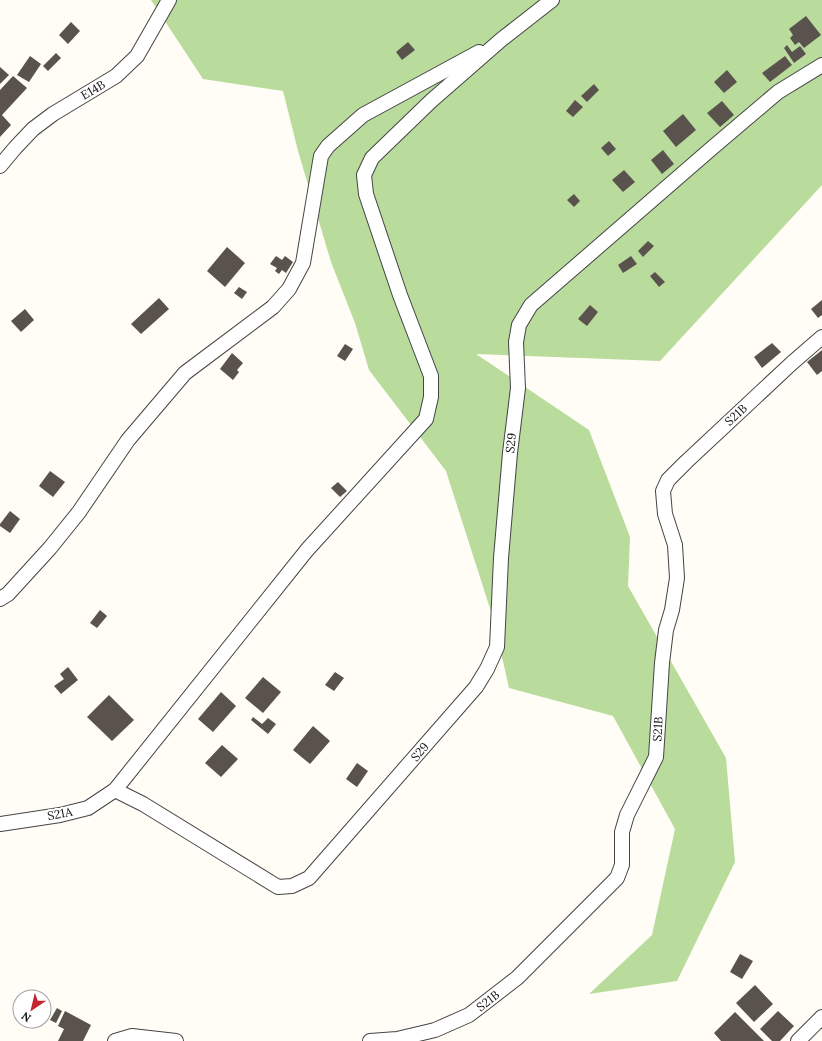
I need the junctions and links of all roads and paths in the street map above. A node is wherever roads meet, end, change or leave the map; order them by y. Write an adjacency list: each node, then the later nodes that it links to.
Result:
1 (169, 0): 5 (street, E14B)
2 (552, 0): 3 (street)
3 (502, 39): 7 (street); 8 (street, S21A)
4 (822, 64): 8 (street, S29)
5 (0, 166)
6 (822, 337): 13 (street, S21B)
7 (0, 599)
8 (115, 790): 9 (street, S21A)
9 (0, 824)
10 (822, 1017): 14 (street)
11 (115, 1041): 12 (street)
12 (176, 1041)
13 (370, 1041)
14 (798, 1041)

